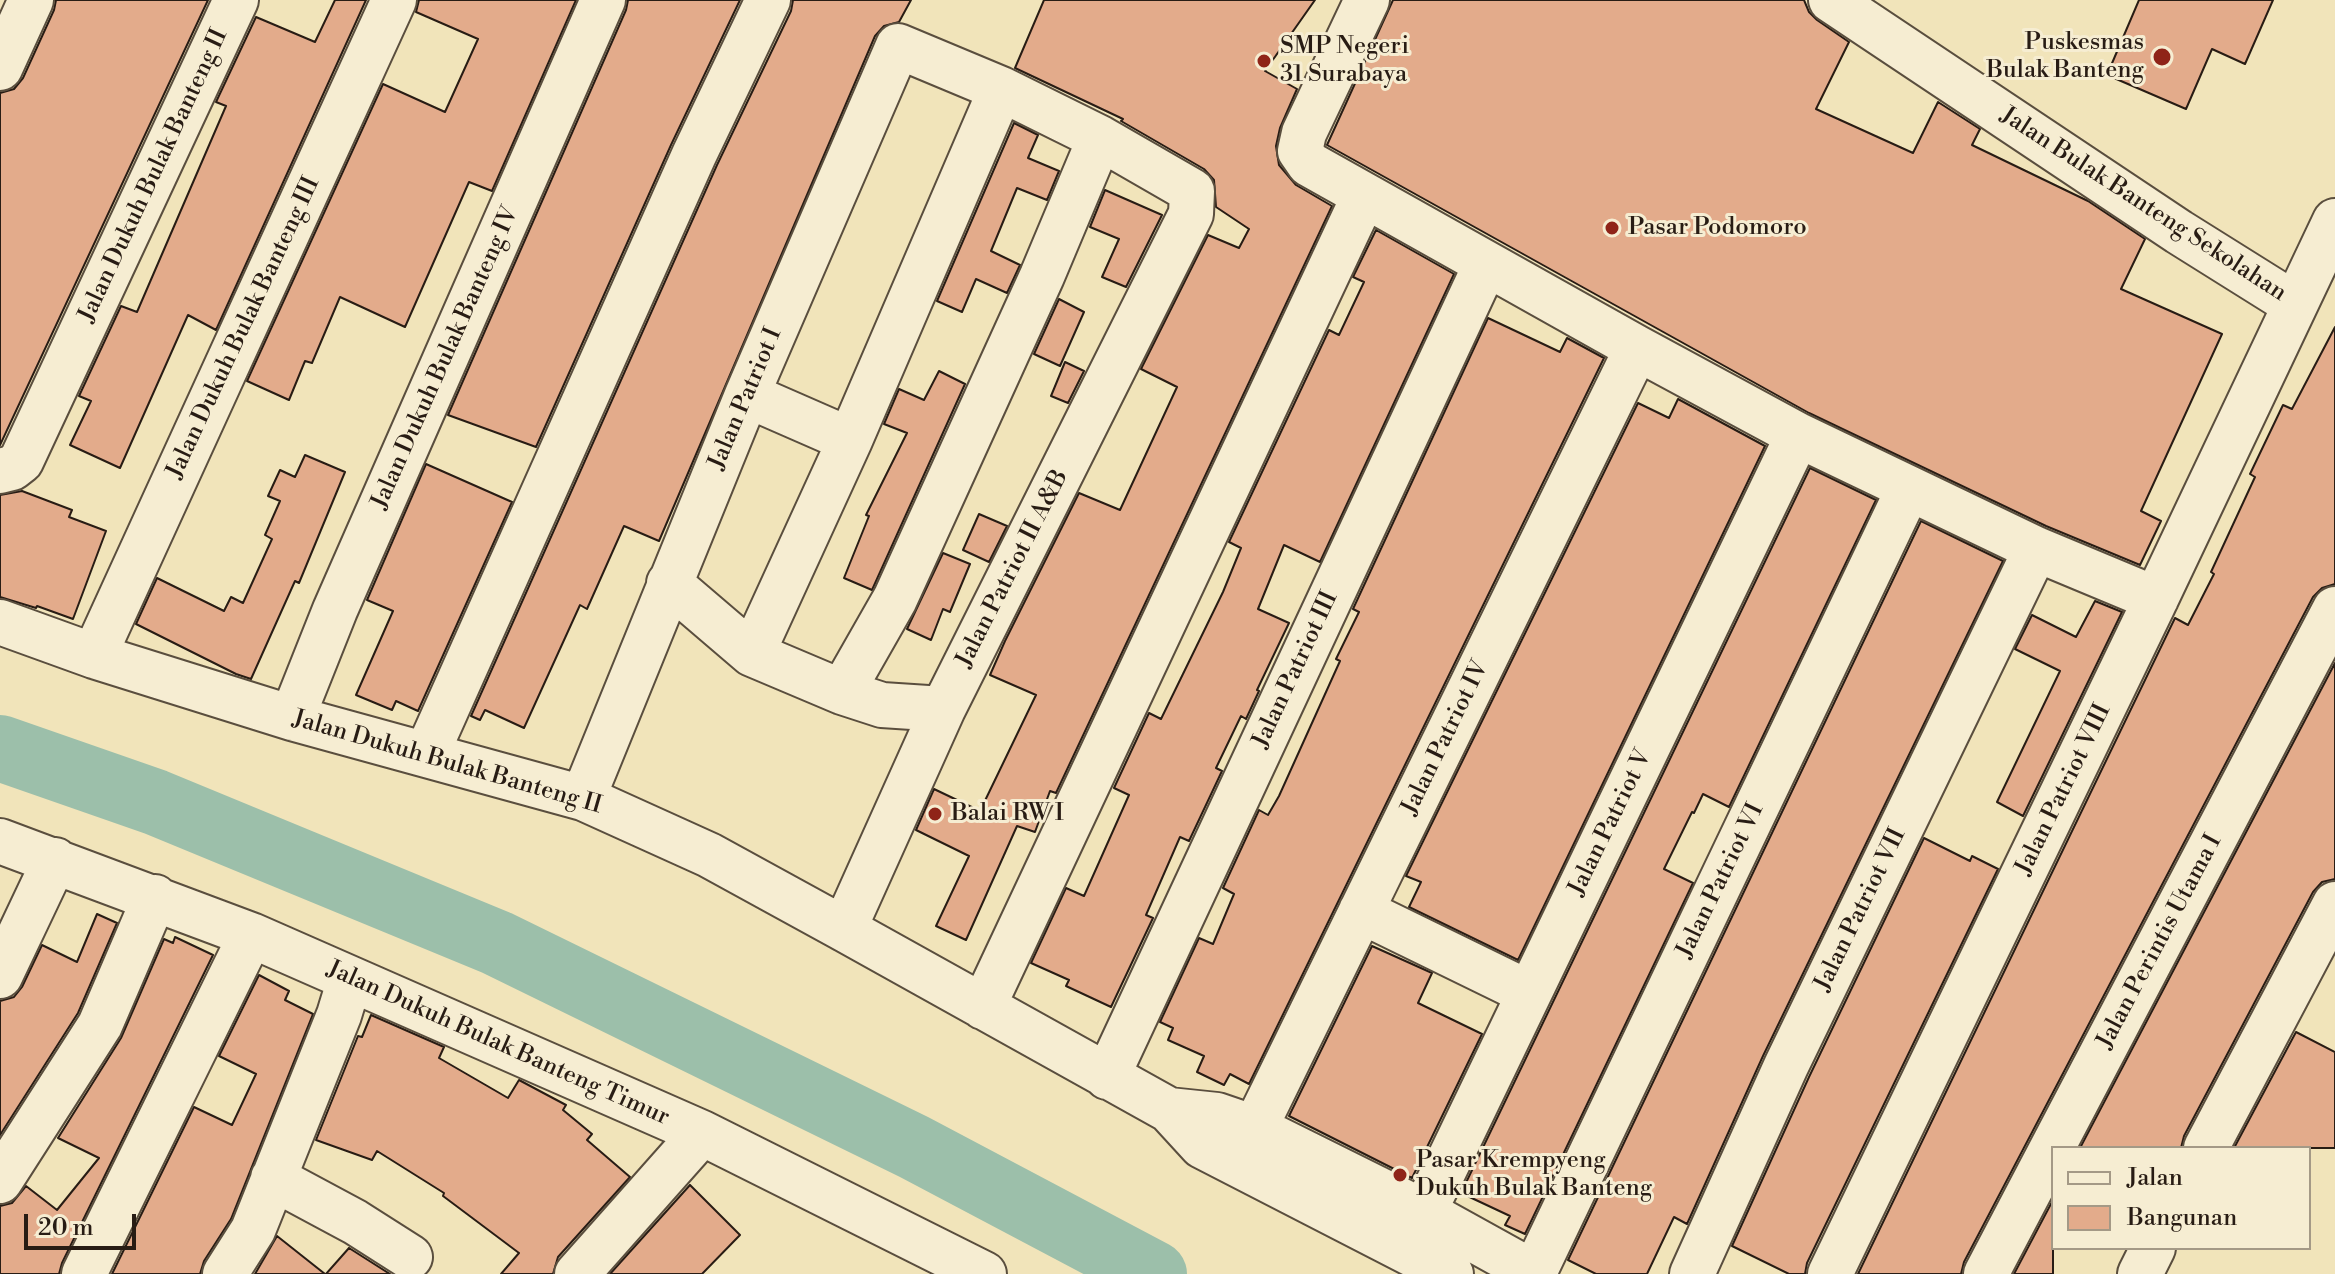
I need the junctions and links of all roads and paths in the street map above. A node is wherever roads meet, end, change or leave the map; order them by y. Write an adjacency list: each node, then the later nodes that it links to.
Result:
1 (31, 0): 8 (street)
2 (236, 0): 19 (street, Jalan Dukuh Bulak Banteng II)
3 (394, 0): 27 (street, Jalan Dukuh Bulak Banteng III)
4 (603, 0): 30 (street, Jalan Dukuh Bulak Banteng IV)
5 (768, 0): 31 (street)
6 (1367, 0): 11 (street)
7 (1831, 0): 14 (street, Jalan Bulak Banteng Sekolahan)
8 (0, 68)
9 (1001, 89): 10 (street); 16 (street, Jalan Patriot I); 18 (street)
10 (1100, 138): 28 (street); 29 (street, Jalan Patriot II A&B)
11 (1364, 196): 13 (street); 43 (street)
12 (2335, 221): 14 (street, Jalan Patriot VIII)
13 (1486, 264): 15 (street); 44 (street, Jalan Patriot III)
14 (2294, 304): 23 (street, Jalan Patriot VIII)
15 (1637, 348): 17 (street); 37 (street, Jalan Patriot IV)
16 (747, 395): 18 (street); 22 (street, Jalan Patriot I)
17 (1798, 435): 20 (street); 42 (street, Jalan Patriot V)
18 (850, 440): 26 (street)
19 (0, 471)
20 (1908, 490): 21 (street); 56 (street, Jalan Patriot VI)
21 (2036, 549): 23 (street); 62 (street, Jalan Patriot VII)
22 (669, 583): 26 (street); 32 (street, Jalan Patriot I)
23 (2156, 599): 63 (street, Jalan Patriot VIII)
24 (2335, 609): 48 (street, Jalan Perintis Utama I)
25 (0, 622): 27 (street, Jalan Dukuh Bulak Banteng II)
26 (752, 654): 28 (street)
27 (94, 656): 30 (street, Jalan Dukuh Bulak Banteng II)
28 (842, 692): 29 (street)
29 (943, 709): 38 (street, Jalan Patriot II A&B)
30 (292, 718): 31 (street, Jalan Dukuh Bulak Banteng II)
31 (427, 753): 32 (street, Jalan Dukuh Bulak Banteng II)
32 (583, 798): 38 (street, Jalan Dukuh Bulak Banteng II)
33 (0, 841): 34 (street, Jalan Dukuh Bulak Banteng Timur)
34 (55, 860): 35 (street, Jalan Dukuh Bulak Banteng Timur); 40 (street)
35 (155, 897): 39 (street, Jalan Dukuh Bulak Banteng Timur); 52 (street)
36 (2335, 904): 49 (street)
37 (1361, 911): 42 (street); 46 (street, Jalan Patriot IV)
38 (844, 929): 43 (street, Jalan Dukuh Bulak Banteng II)
39 (251, 935): 41 (street, Jalan Dukuh Bulak Banteng Timur); 57 (street)
40 (0, 976)
41 (350, 979): 47 (street, Jalan Dukuh Bulak Banteng Timur); 51 (street)
42 (1529, 993): 53 (street, Jalan Patriot V)
43 (983, 1007): 44 (street, Jalan Dukuh Bulak Banteng II)
44 (1107, 1077): 45 (street, Jalan Dukuh Bulak Banteng II)
45 (1169, 1110): 46 (street, Jalan Dukuh Bulak Banteng II); 61 (street, Jalan Dukuh Bulak Banteng II)
46 (1255, 1128): 53 (street, Jalan Dukuh Bulak Banteng II)
47 (702, 1133): 59 (street); 60 (street, Jalan Dukuh Bulak Banteng Timur)
48 (2053, 1146)
49 (2207, 1146)
50 (2051, 1150): 64 (street, Jalan Perintis Utama I)
51 (273, 1178): 55 (street); 58 (street)
52 (0, 1181)
53 (1424, 1212): 56 (street, Jalan Dukuh Bulak Banteng II)
54 (2152, 1250): 65 (street)
55 (412, 1268)
56 (1535, 1273)
57 (84, 1274)
58 (225, 1274)
59 (577, 1274)
60 (984, 1274)
61 (1451, 1274)
62 (1692, 1274)
63 (1830, 1274)
64 (1986, 1274)
65 (2140, 1274)

